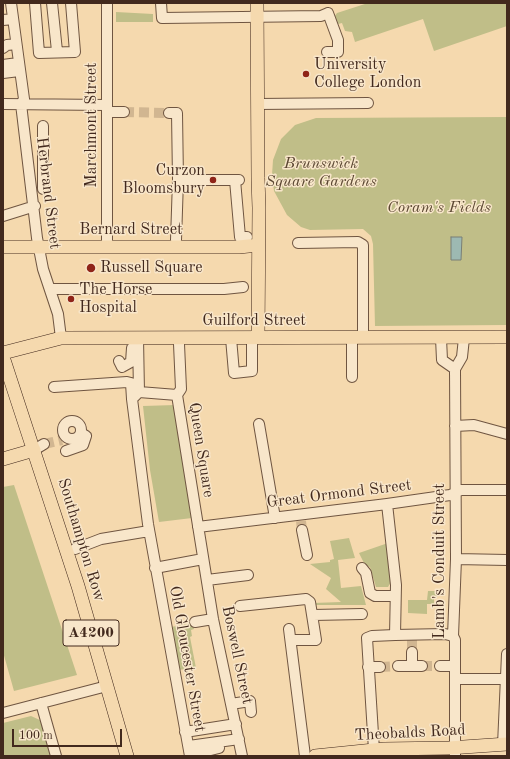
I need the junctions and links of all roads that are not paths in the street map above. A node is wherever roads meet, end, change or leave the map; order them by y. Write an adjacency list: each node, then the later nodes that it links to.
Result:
1 (11, 3): 11 (street, Herbrand Street)
2 (35, 3): 14 (street)
3 (52, 3): 14 (street)
4 (71, 3): 14 (street)
5 (107, 3): 23 (street, Marchmont Street)
6 (161, 3): 10 (street)
7 (257, 3): 10 (main road)
8 (331, 3): 9 (street)
9 (328, 13): 10 (street); 15 (street)
10 (257, 17): 22 (main road)
11 (8, 20): 12 (street, Herbrand Street)
12 (16, 44): 13 (street); 17 (street, Herbrand Street)
13 (3, 48)
14 (57, 51)
15 (327, 52)
16 (3, 65): 17 (street)
17 (19, 71): 18 (street); 21 (street, Herbrand Street)
18 (3, 73)
19 (368, 103): 22 (street)
20 (3, 104): 21 (street)
21 (21, 104): 23 (street); 29 (street, Herbrand Street)
22 (257, 104): 34 (main road)
23 (107, 108): 24 (street); 37 (street, Marchmont Street)
24 (124, 112)
25 (169, 113): 27 (street)
26 (43, 126): 28 (street)
27 (178, 180): 31 (street); 32 (street)
28 (43, 189)
29 (35, 206): 30 (street); 36 (street, Herbrand Street)
30 (3, 216)
31 (246, 237)
32 (176, 240)
33 (298, 243): 40 (street)
34 (258, 245): 37 (main road, Bernard Street); 38 (main road)
35 (3, 247): 36 (main road, Bernard Street)
36 (39, 247): 37 (main road, Bernard Street); 39 (street, Herbrand Street)
37 (107, 247)
38 (250, 287): 39 (street); 45 (main road)
39 (50, 289): 42 (street, Herbrand Street)
40 (358, 337): 45 (main road, Guilford Street); 46 (main road, Guilford Street); 53 (street)
41 (507, 337): 47 (main road, Guilford Street)
42 (61, 338): 43 (main road, Guilford Street); 49 (main road, Guilford Street)
43 (135, 338): 48 (main road, Guilford Street); 51 (street); 57 (street)
44 (231, 338): 45 (main road, Guilford Street); 45 (street); 48 (main road, Guilford Street)
45 (255, 338)
46 (441, 338): 47 (main road, Guilford Street); 52 (street)
47 (464, 338): 52 (street)
48 (180, 341): 54 (street); 56 (street)
49 (3, 353)
50 (3, 357): 62 (main road, A4200)
51 (119, 361)
52 (455, 372): 59 (street, Lamb's Conduit Street)
53 (352, 377)
54 (184, 378)
55 (54, 387): 57 (street)
56 (177, 395): 57 (street, Queen Square); 71 (street, Queen Square)
57 (135, 396): 72 (street)
58 (259, 424): 69 (street)
59 (455, 426): 61 (street); 66 (street, Lamb's Conduit Street)
60 (81, 433): 60 (street); 63 (street)
61 (507, 434)
62 (39, 447): 64 (main road); 101 (main road, Southampton Row / A4200)
63 (66, 451)
64 (3, 459)
65 (507, 490): 66 (street, Great Ormond Street)
66 (456, 491): 68 (street, Great Ormond Street); 76 (street, Lamb's Conduit Street)
67 (413, 495): 70 (street)
68 (387, 504): 70 (street, Great Ormond Street); 82 (street)
69 (275, 518): 70 (street, Great Ormond Street); 71 (street, Great Ormond Street)
70 (301, 522): 74 (street)
71 (198, 527): 75 (street, Queen Square)
72 (149, 531): 73 (street); 78 (street)
73 (74, 549)
74 (307, 555)
75 (203, 559): 78 (street); 81 (street, Boswell Street)
76 (456, 559): 77 (street); 90 (street, Lamb's Conduit Street)
77 (507, 560)
78 (155, 568): 107 (street, Old Gloucester Street)
79 (362, 568): 82 (street)
80 (248, 575): 81 (street)
81 (206, 580): 86 (street, Boswell Street)
82 (396, 596): 89 (street)
83 (240, 606): 85 (street)
84 (362, 614): 85 (street)
85 (313, 615): 91 (street)
86 (213, 619): 87 (street); 103 (street, Boswell Street)
87 (195, 622)
88 (289, 629): 91 (street)
89 (395, 635): 90 (street); 97 (street)
90 (453, 636): 96 (street, Lamb's Conduit Street)
91 (291, 640): 117 (street)
92 (412, 652): 94 (street)
93 (507, 654): 100 (street)
94 (398, 666)
95 (440, 666): 96 (street)
96 (455, 666): 99 (street, Lamb's Conduit Street)
97 (368, 667): 98 (street); 111 (street)
98 (380, 667)
99 (455, 679): 100 (street); 112 (street, Lamb's Conduit Street)
100 (506, 679): 109 (street)
101 (107, 686): 102 (street); 115 (main road, Southampton Row / A4200)
102 (41, 703): 105 (street); 114 (street)
103 (231, 704): 104 (street); 106 (street, Boswell Street)
104 (251, 712)
105 (3, 713)
106 (236, 724): 107 (street); 108 (street, Boswell Street)
107 (185, 732): 113 (street, Old Gloucester Street)
108 (239, 739): 113 (street); 116 (street, Boswell Street)
109 (505, 744): 112 (main road, Theobalds Road)
110 (229, 746): 113 (street)
111 (374, 750): 112 (main road, Theobalds Road); 118 (main road, Theobalds Road)
112 (456, 752)
113 (190, 753)
114 (55, 756)
115 (127, 756)
116 (242, 756)
117 (305, 756)
118 (315, 756)

